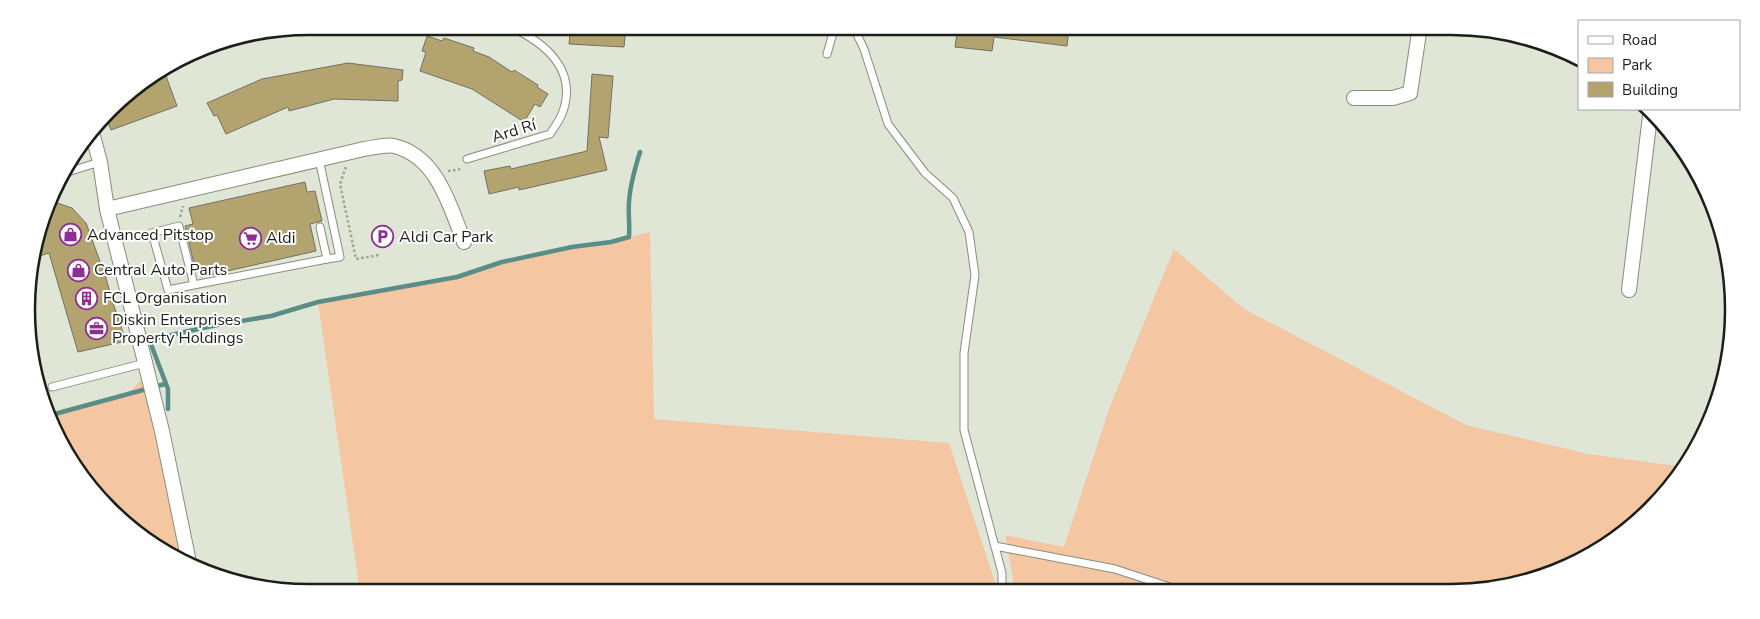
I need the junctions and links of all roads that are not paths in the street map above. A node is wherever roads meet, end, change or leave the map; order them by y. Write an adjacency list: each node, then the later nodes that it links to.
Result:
1 (526, 35): 9 (lane, Ard Rí)
2 (832, 35): 5 (lane)
3 (858, 35): 21 (lane)
4 (1419, 35): 6 (street)
5 (827, 54)
6 (1354, 98)
7 (1649, 120): 18 (street)
8 (94, 140): 11 (street)
9 (467, 158)
10 (319, 159): 13 (street); 15 (street); 16 (lane)
11 (100, 162): 12 (lane); 13 (street)
12 (73, 170)
13 (108, 209): 19 (street)
14 (320, 227): 16 (lane)
15 (464, 242)
16 (327, 259): 17 (lane)
17 (194, 285): 17 (lane)
18 (1628, 290)
19 (145, 363): 20 (lane); 22 (street)
20 (52, 387)
21 (995, 546): 23 (lane); 24 (lane)
22 (188, 556)
23 (1002, 584)
24 (1161, 584)

